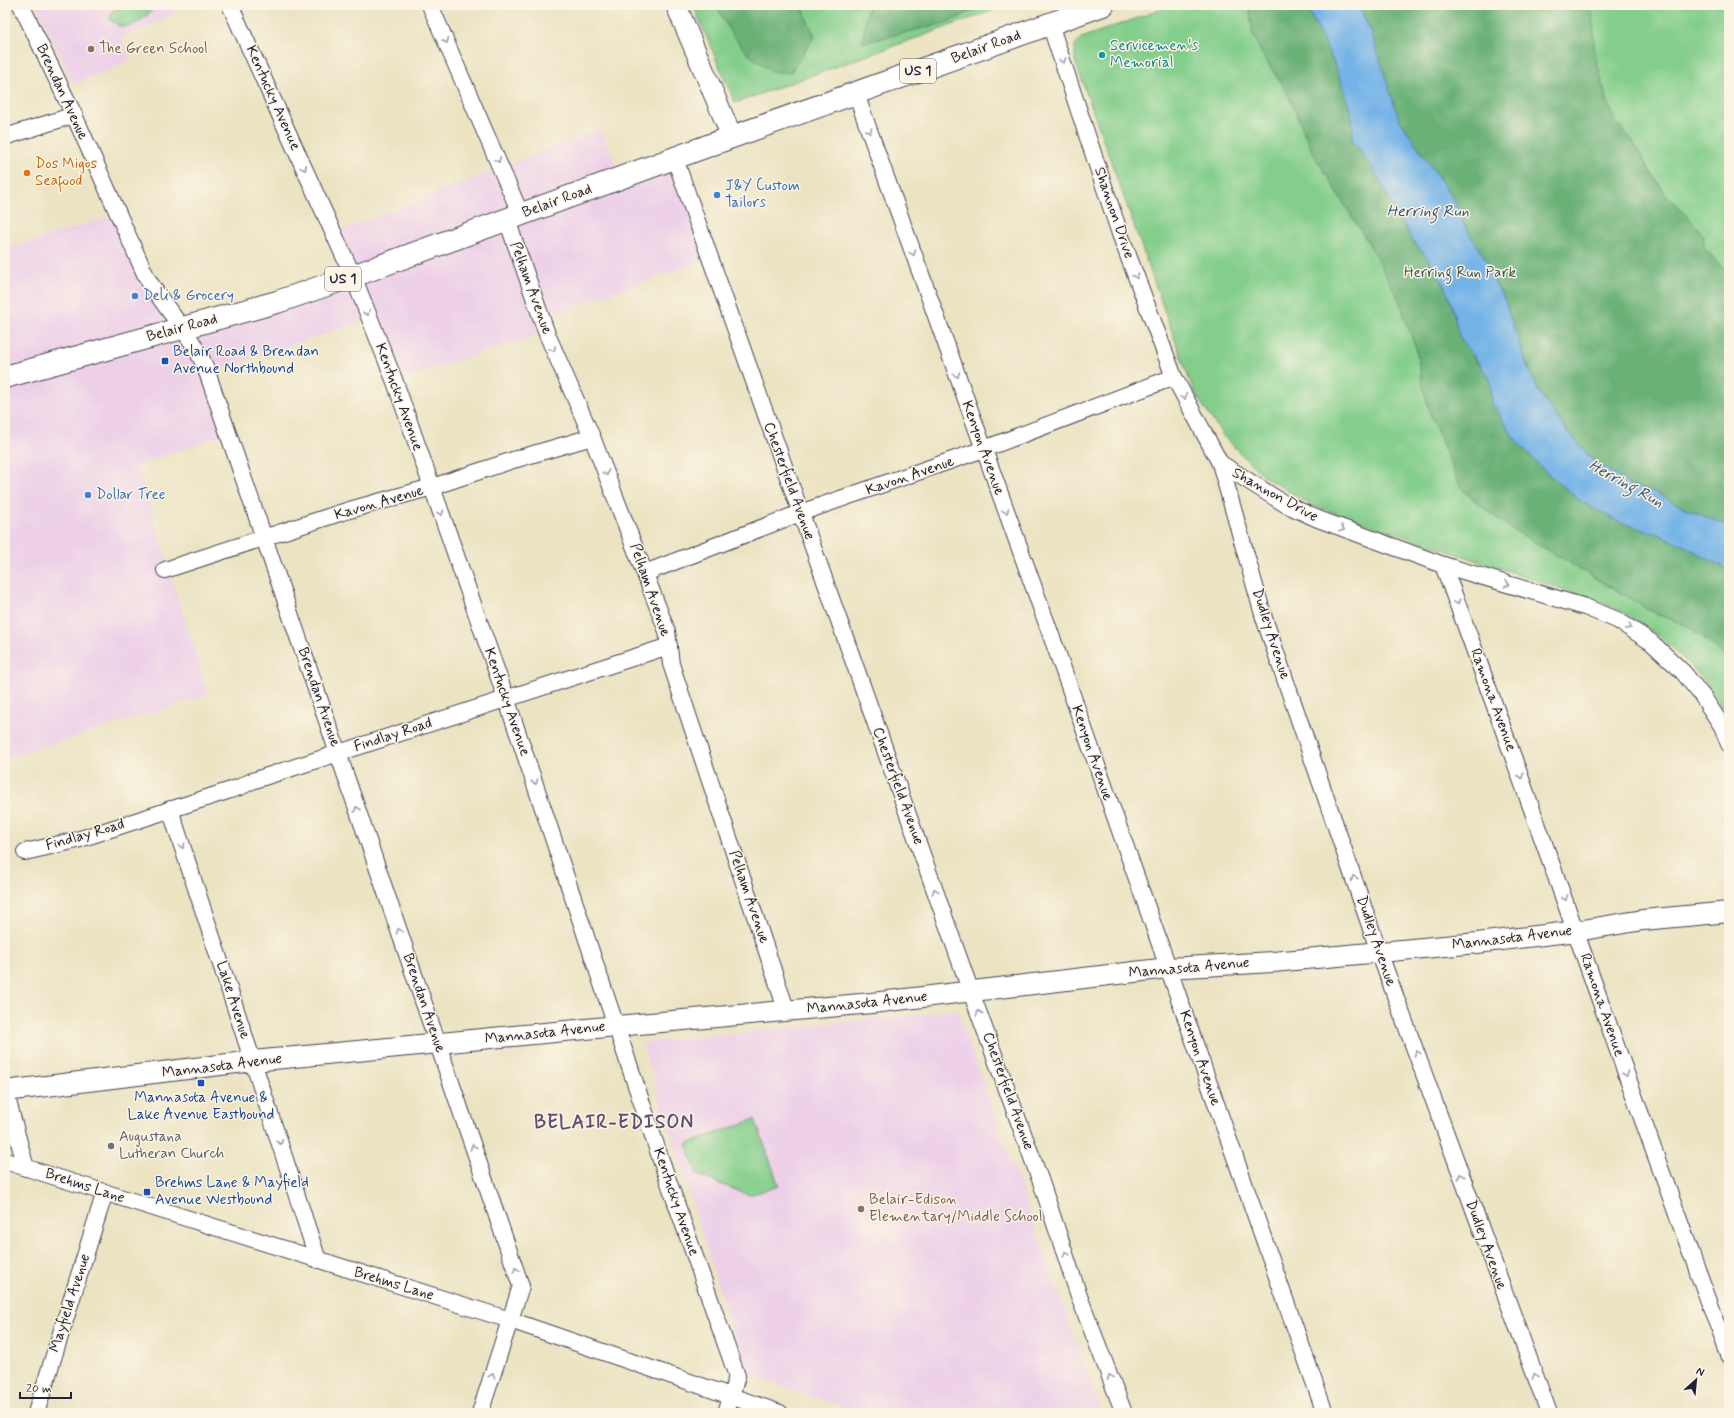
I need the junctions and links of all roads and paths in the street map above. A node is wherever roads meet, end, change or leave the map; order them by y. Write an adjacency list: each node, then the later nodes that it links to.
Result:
1 (21, 5): 8 (street, Brendan Avenue)
2 (230, 5): 13 (street, Kentucky Avenue, one-way to 13)
3 (430, 5): 12 (street, Pelham Avenue, one-way to 12)
4 (676, 5): 10 (street)
5 (1103, 5): 6 (main road, Belair Road / US 1)
6 (1050, 24): 7 (main road, Belair Road / US 1); 16 (street, Shannon Drive, one-way to 16)
7 (856, 94): 10 (main road, Belair Road / US 1); 18 (street, Kenyon Avenue, one-way to 18)
8 (74, 115): 9 (street); 14 (street, Brendan Avenue)
9 (5, 137)
10 (732, 137): 11 (main road, Belair Road / US 1)
11 (675, 159): 12 (main road, Belair Road / US 1); 21 (street, Chesterfield Avenue)
12 (514, 217): 13 (main road, Belair Road / US 1); 17 (street, Pelham Avenue, one-way to 17)
13 (353, 276): 14 (main road, Belair Road / US 1); 20 (street, Kentucky Avenue, one-way to 20)
14 (181, 328): 15 (main road, Belair Road / US 1); 22 (street, Brendan Avenue)
15 (5, 377)
16 (1174, 377): 18 (street, Kavon Avenue); 19 (street, Shannon Drive, one-way to 19)
17 (592, 437): 20 (street, Kavon Avenue); 25 (street, Pelham Avenue, one-way to 25)
18 (984, 449): 21 (street, Kavon Avenue); 35 (street, Kenyon Avenue, one-way to 35)
19 (1220, 463): 23 (street, Shannon Drive, one-way to 23); 34 (street, Dudley Avenue, one-way to 19)
20 (432, 487): 22 (street, Kavon Avenue); 27 (street, Kentucky Avenue, one-way to 27)
21 (800, 513): 25 (street, Kavon Avenue); 36 (street, Chesterfield Avenue, one-way to 21)
22 (265, 539): 24 (street, Kavon Avenue); 29 (street, Brendan Avenue)
23 (1443, 565): 28 (street, Shannon Drive, one-way to 28); 33 (street, Ramona Avenue, one-way to 33)
24 (165, 570)
25 (645, 573): 26 (street, Pelham Avenue)
26 (669, 646): 27 (street, Findlay Road); 37 (street, Pelham Avenue)
27 (506, 698): 29 (street, Findlay Road); 38 (street, Kentucky Avenue, one-way to 38)
28 (1729, 744)
29 (338, 753): 30 (street, Findlay Road); 39 (street, Brendan Avenue, one-way to 29)
30 (170, 809): 31 (street, Findlay Road); 40 (street, Lake Avenue, one-way to 40)
31 (26, 852)
32 (1729, 912): 33 (street, Mannasota Avenue)
33 (1577, 931): 34 (street, Mannasota Avenue); 47 (street, Ramona Avenue, one-way to 47)
34 (1380, 952): 35 (street, Mannasota Avenue); 55 (street, Dudley Avenue, one-way to 34)
35 (1168, 968): 36 (street, Mannasota Avenue); 54 (street, Kenyon Avenue)
36 (971, 992): 37 (street, Mannasota Avenue); 53 (street, Chesterfield Avenue, one-way to 36)
37 (787, 1012): 38 (street, Mannasota Avenue)
38 (617, 1026): 39 (street, Mannasota Avenue); 48 (street, Kentucky Avenue)
39 (438, 1044): 40 (street, Mannasota Avenue); 46 (street, Brendan Avenue, one-way to 39)
40 (253, 1061): 41 (street, Mannasota Avenue); 45 (street, Lake Avenue, one-way to 45)
41 (5, 1090): 43 (street)
42 (5, 1161): 43 (street, Brehms Lane)
43 (26, 1168): 44 (street, Brehms Lane)
44 (105, 1192): 45 (street, Brehms Lane); 49 (street, Mayfield Avenue)
45 (318, 1260): 46 (street, Brehms Lane)
46 (510, 1320): 48 (street, Brehms Lane); 50 (street, Brendan Avenue, one-way to 46)
47 (1729, 1355)
48 (731, 1397): 51 (street, Kentucky Avenue); 52 (street, Brehms Lane)
49 (36, 1413)
50 (480, 1413)
51 (726, 1413)
52 (780, 1413)
53 (1124, 1413)
54 (1326, 1413)
55 (1548, 1413)

